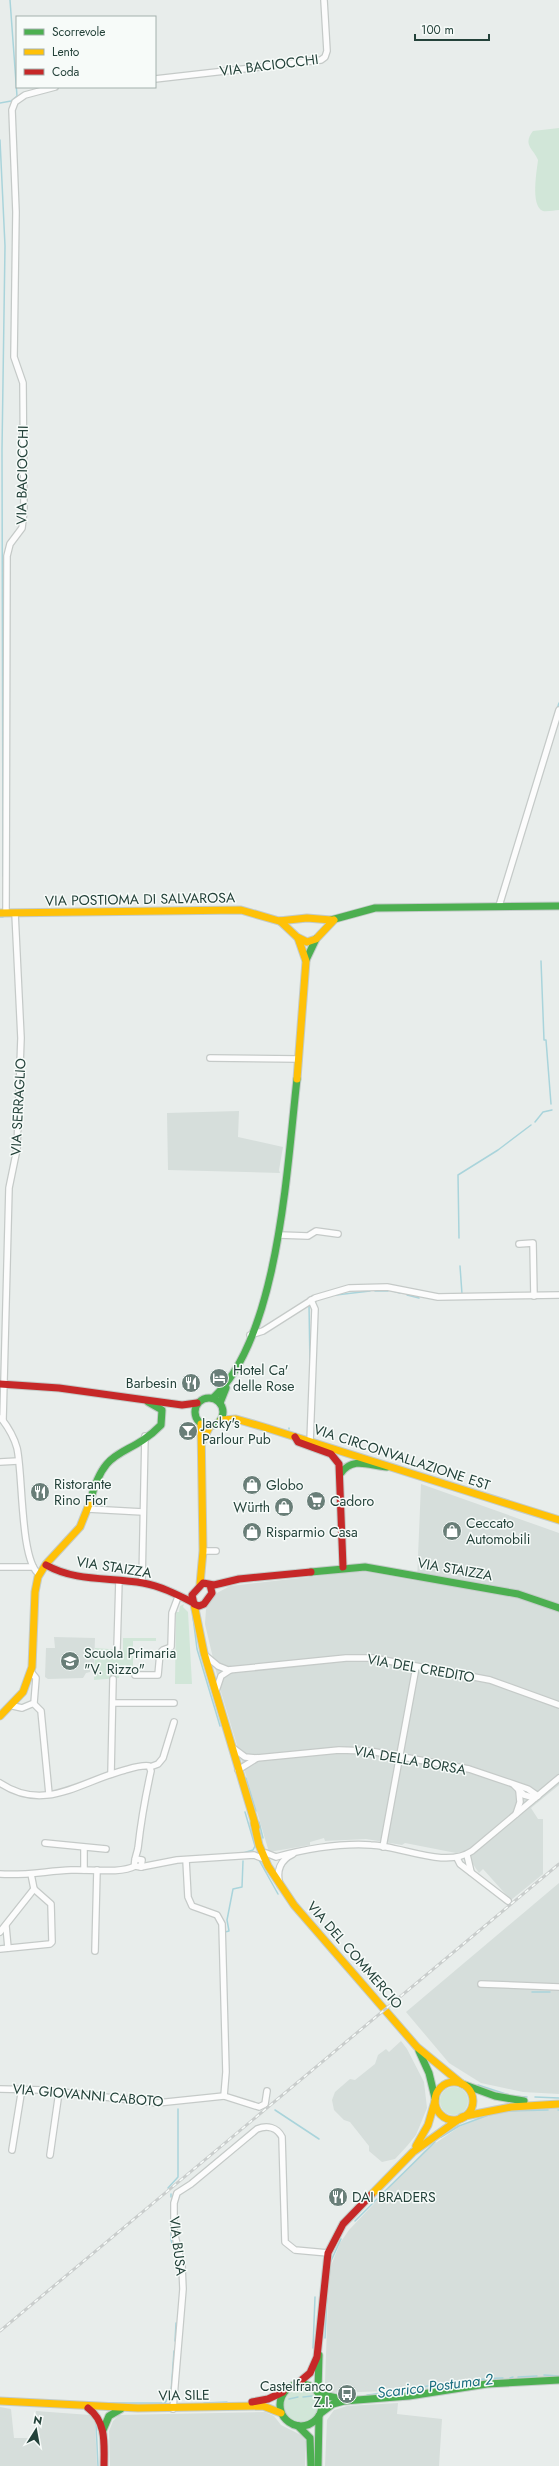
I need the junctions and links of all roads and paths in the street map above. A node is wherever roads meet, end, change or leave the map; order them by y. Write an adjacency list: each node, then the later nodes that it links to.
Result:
1 (324, 0): 2 (street, VIA BACIOCCHI)
2 (156, 79)
3 (51, 88): 7 (street, VIA BACIOCCHI)
4 (559, 710): 5 (street)
5 (499, 906): 6 (street, VIA POSTIOMA DI SALVAROSA); 11 (street, VIA POSTIOMA DI SALVAROSA)
6 (559, 906)
7 (3, 913): 8 (street, VIA POSTIOMA DI SALVAROSA)
8 (15, 913): 12 (street, VIA POSTIOMA DI SALVAROSA); 25 (street, VIA SERRAGLIO)
9 (300, 920): 10 (street, VIA POSTIOMA DI SALVAROSA); 12 (street, VIA POSTIOMA DI SALVAROSA); 13 (street)
10 (313, 920): 11 (street, VIA POSTIOMA DI SALVAROSA); 14 (street)
11 (334, 920): 14 (street, VIA POSTIOMA DI SALVAROSA)
12 (280, 921): 13 (street, VIA POSTIOMA DI SALVAROSA)
13 (297, 936): 14 (street); 15 (street)
14 (317, 937): 15 (street)
15 (306, 961): 17 (street)
16 (210, 1058): 17 (street)
17 (299, 1059): 19 (street)
18 (338, 1234): 19 (street)
19 (279, 1235): 24 (street)
20 (518, 1244): 22 (street)
21 (559, 1295): 22 (street)
22 (534, 1296): 23 (street)
23 (311, 1300): 24 (street); 40 (street)
24 (250, 1335): 26 (street)
25 (2, 1384): 27 (street); 33 (street, VIA SERRAGLIO)
26 (226, 1386): 28 (street); 31 (street)
27 (140, 1398): 30 (street); 38 (street)
28 (213, 1398): 29 (street); 31 (street)
29 (197, 1403): 30 (street); 32 (street)
30 (182, 1405): 32 (street)
31 (222, 1406): 34 (street); 35 (street)
32 (194, 1411): 36 (street)
33 (1, 1418): 42 (street)
34 (236, 1419): 35 (street); 39 (street, VIA CIRCONVALLAZIONE EST)
35 (221, 1420): 37 (street)
36 (201, 1424): 37 (street); 41 (street)
37 (210, 1426): 41 (street)
38 (145, 1436): 46 (street); 47 (street)
39 (295, 1437): 40 (street, VIA CIRCONVALLAZIONE EST); 45 (street)
40 (310, 1442): 44 (street, VIA CIRCONVALLAZIONE EST)
41 (201, 1444): 49 (street)
42 (18, 1461): 43 (street); 52 (street)
43 (0, 1462)
44 (391, 1467): 45 (street); 48 (street, VIA CIRCONVALLAZIONE EST)
45 (342, 1473): 53 (street)
46 (88, 1510): 47 (street); 51 (street)
47 (143, 1512): 58 (street)
48 (559, 1520)
49 (203, 1551): 50 (street); 55 (street)
50 (216, 1551)
51 (46, 1565): 56 (street); 57 (street, VIA STAIZZA)
52 (33, 1567): 54 (street); 56 (street)
53 (343, 1567): 61 (street, VIA STAIZZA); 67 (street, VIA STAIZZA)
54 (0, 1568)
55 (202, 1571): 59 (street); 60 (street)
56 (39, 1574): 75 (street)
57 (119, 1580): 58 (street, VIA STAIZZA); 69 (street)
58 (142, 1582): 64 (street, VIA STAIZZA)
59 (200, 1584): 60 (street); 62 (street)
60 (209, 1584): 61 (street, VIA STAIZZA); 63 (street)
61 (219, 1584): 63 (street)
62 (194, 1591): 64 (street); 65 (street)
63 (212, 1593): 66 (street)
64 (178, 1596): 65 (street, VIA STAIZZA); 77 (street)
65 (193, 1603): 66 (street); 68 (street, VIA DEL COMMERCIO)
66 (204, 1604): 68 (street, VIA DEL COMMERCIO)
67 (559, 1608)
68 (199, 1620): 70 (street, VIA DEL COMMERCIO)
69 (117, 1649)
70 (204, 1653): 71 (street, VIA DEL CREDITO); 74 (street, VIA DEL COMMERCIO)
71 (220, 1667): 73 (street, VIA DEL CREDITO); 74 (street)
72 (416, 1667): 73 (street, VIA DEL CREDITO); 83 (street, VIA DEL CREDITO); 88 (street)
73 (231, 1670): 76 (street, VIA DEL CREDITO)
74 (209, 1672): 76 (street, VIA DEL CREDITO); 79 (street, VIA DEL COMMERCIO)
75 (32, 1673): 82 (street); 84 (street)
76 (224, 1673): 79 (street)
77 (135, 1675)
78 (114, 1679): 80 (street)
79 (216, 1696): 87 (street, VIA DEL COMMERCIO)
80 (113, 1703): 81 (street); 93 (street)
81 (174, 1703)
82 (34, 1704): 84 (street); 98 (street)
83 (559, 1705)
84 (13, 1706): 85 (street)
85 (0, 1716)
86 (174, 1722): 91 (street)
87 (231, 1747): 89 (street); 92 (street, VIA DEL COMMERCIO)
88 (400, 1756): 90 (street, VIA DELLA BORSA); 96 (street, VIA DELLA BORSA); 103 (street)
89 (248, 1758): 90 (street, VIA DELLA BORSA); 92 (street, VIA DELLA BORSA)
90 (259, 1758): 92 (street, VIA DELLA BORSA)
91 (150, 1767): 93 (street); 112 (street)
92 (237, 1767): 101 (street, VIA DEL COMMERCIO)
93 (111, 1774): 98 (street)
94 (559, 1778): 99 (street)
95 (0, 1783): 98 (street)
96 (512, 1784): 97 (street, VIA DELLA BORSA); 99 (street, VIA DELLA BORSA)
97 (518, 1790): 99 (street, VIA DELLA BORSA); 100 (street)
98 (50, 1794)
99 (537, 1797): 100 (street)
100 (515, 1816): 108 (street)
101 (254, 1823): 104 (street, VIA DEL COMMERCIO); 110 (street, VIA DEL COMMERCIO)
102 (45, 1842): 105 (street)
103 (383, 1846): 107 (street); 111 (street)
104 (259, 1847): 109 (street); 110 (street, VIA DEL COMMERCIO)
105 (84, 1848): 106 (street); 116 (street)
106 (106, 1849)
107 (297, 1852): 110 (street); 121 (street)
108 (467, 1855): 111 (street); 118 (street)
109 (250, 1856): 110 (street); 113 (street)
110 (265, 1856): 121 (street, VIA DEL COMMERCIO)
111 (457, 1858): 118 (street)
112 (140, 1859): 114 (street); 115 (street)
113 (186, 1860): 114 (street); 137 (street)
114 (159, 1863): 115 (street)
115 (138, 1866): 117 (street)
116 (84, 1870): 117 (street); 120 (street)
117 (99, 1870): 128 (street)
118 (472, 1872): 123 (street)
119 (0, 1874): 120 (street)
120 (31, 1874): 122 (street)
121 (279, 1882): 131 (street, VIA DEL COMMERCIO)
122 (34, 1889): 124 (street); 126 (street)
123 (508, 1901)
124 (6, 1926): 125 (street); 126 (street)
125 (0, 1932)
126 (8, 1948): 127 (street)
127 (0, 1949)
128 (95, 1951)
129 (481, 1984): 130 (street)
130 (559, 1987)
131 (416, 2046): 132 (street, VIA DEL COMMERCIO); 138 (street, VIA DEL COMMERCIO)
132 (462, 2084): 138 (street); 139 (street); 141 (street)
133 (22, 2088): 134 (street, VIA GIOVANNI CABOTO); 136 (street, VIA GIOVANNI CABOTO); 142 (street)
134 (0, 2089)
135 (268, 2091): 137 (street)
136 (59, 2092): 137 (street, VIA GIOVANNI CABOTO); 144 (street)
137 (224, 2096)
138 (435, 2099): 141 (street); 143 (street)
139 (534, 2103): 140 (street); 141 (street)
140 (559, 2104)
141 (463, 2117): 143 (street)
142 (12, 2150)
143 (413, 2152): 145 (street)
144 (50, 2155)
145 (328, 2253): 146 (street); 158 (street, VIA BUSA)
146 (319, 2348): 148 (street); 150 (street)
147 (559, 2380): 151 (street)
148 (296, 2384): 149 (street); 150 (street)
149 (285, 2391): 154 (street, VIA SILE); 159 (street)
150 (318, 2393): 151 (street); 160 (street)
151 (350, 2400): 160 (street)
152 (0, 2401): 153 (street, VIA SILE)
153 (66, 2406): 155 (street, VIA SILE); 156 (street, VIA SILE)
154 (230, 2406): 158 (street, VIA SILE); 159 (street, VIA SILE)
155 (88, 2408): 157 (street, VIA SILE); 162 (street)
156 (138, 2408): 157 (street, VIA SILE); 158 (street, VIA SILE)
157 (121, 2409): 162 (street)
158 (173, 2409)
159 (281, 2413): 161 (street)
160 (320, 2414): 161 (street); 165 (street)
161 (296, 2425): 164 (street)
162 (103, 2432): 163 (street)
163 (104, 2466)
164 (311, 2466)
165 (318, 2466)

